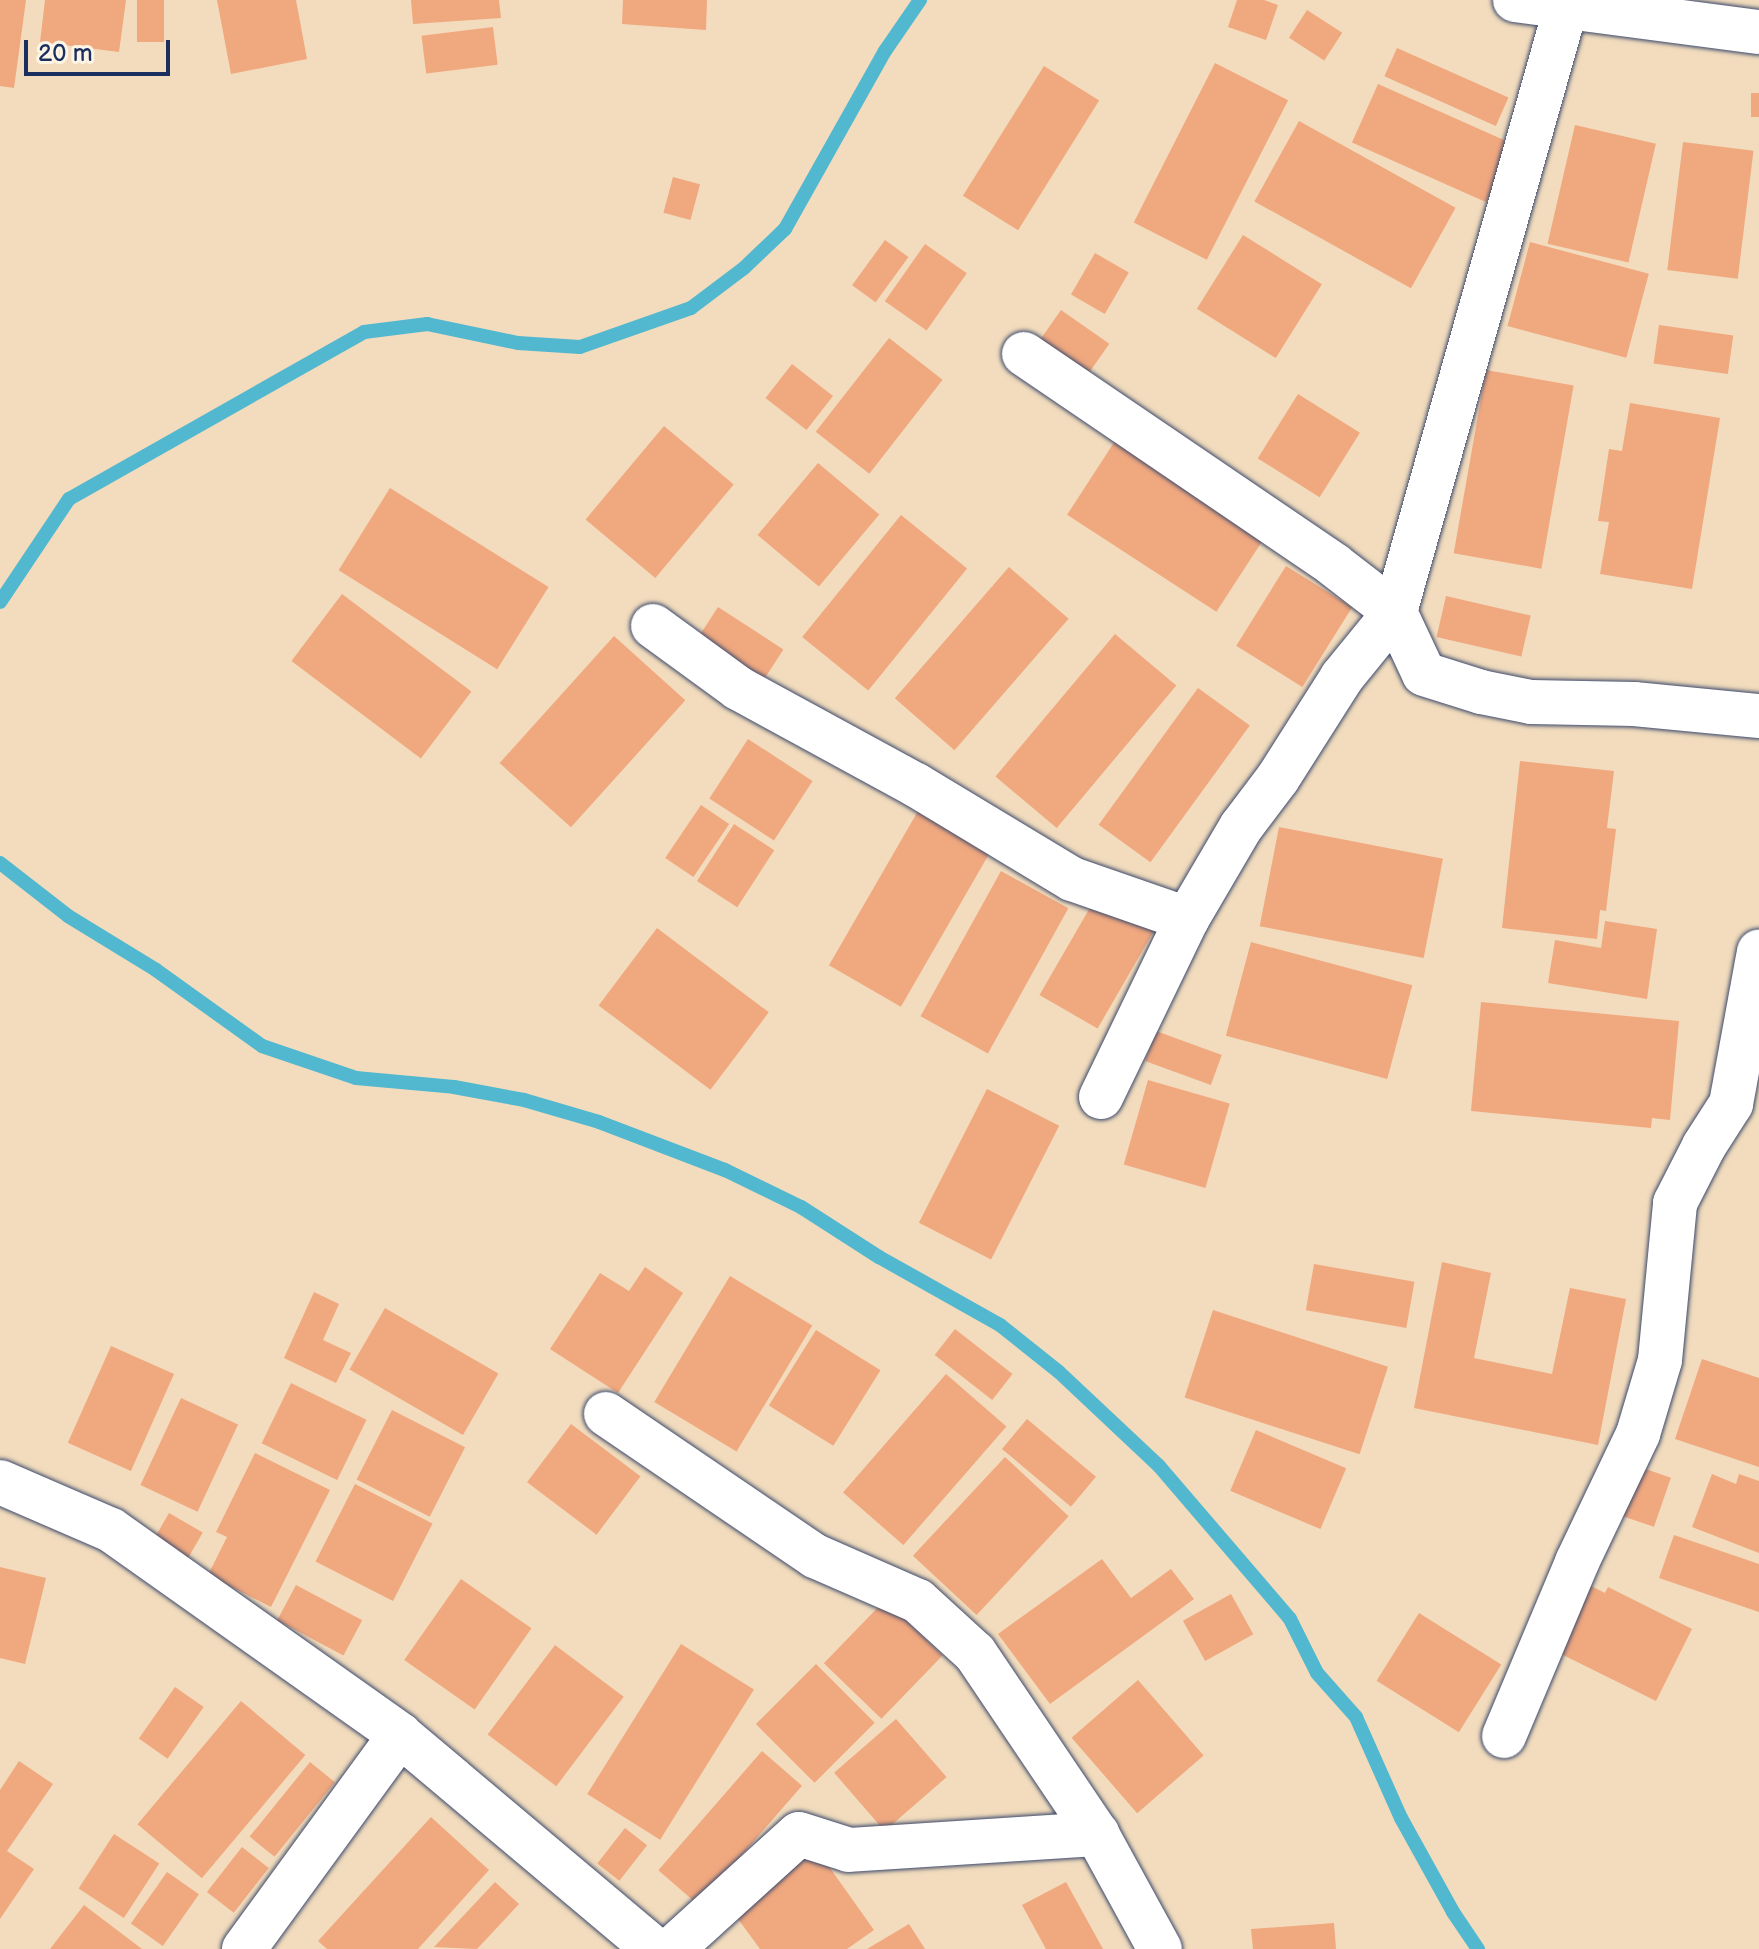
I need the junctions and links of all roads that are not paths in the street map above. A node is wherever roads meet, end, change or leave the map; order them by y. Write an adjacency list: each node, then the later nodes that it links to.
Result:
1 (1515, 0): 2 (street)
2 (1566, 7): 3 (street); 5 (street)
3 (1759, 32)
4 (1024, 354): 5 (street)
5 (1395, 612): 7 (street); 8 (street)
6 (653, 626): 8 (street)
7 (1759, 716)
8 (1187, 919): 10 (street)
9 (1759, 952): 11 (street)
10 (1101, 1097)
11 (1745, 1106): 15 (street)
12 (606, 1414): 16 (street)
13 (0, 1482): 14 (street)
14 (400, 1735): 17 (street); 18 (street)
15 (1504, 1736)
16 (1097, 1834): 19 (street); 20 (street)
17 (244, 1949)
18 (654, 1949)
19 (672, 1949)
20 (1160, 1949)

